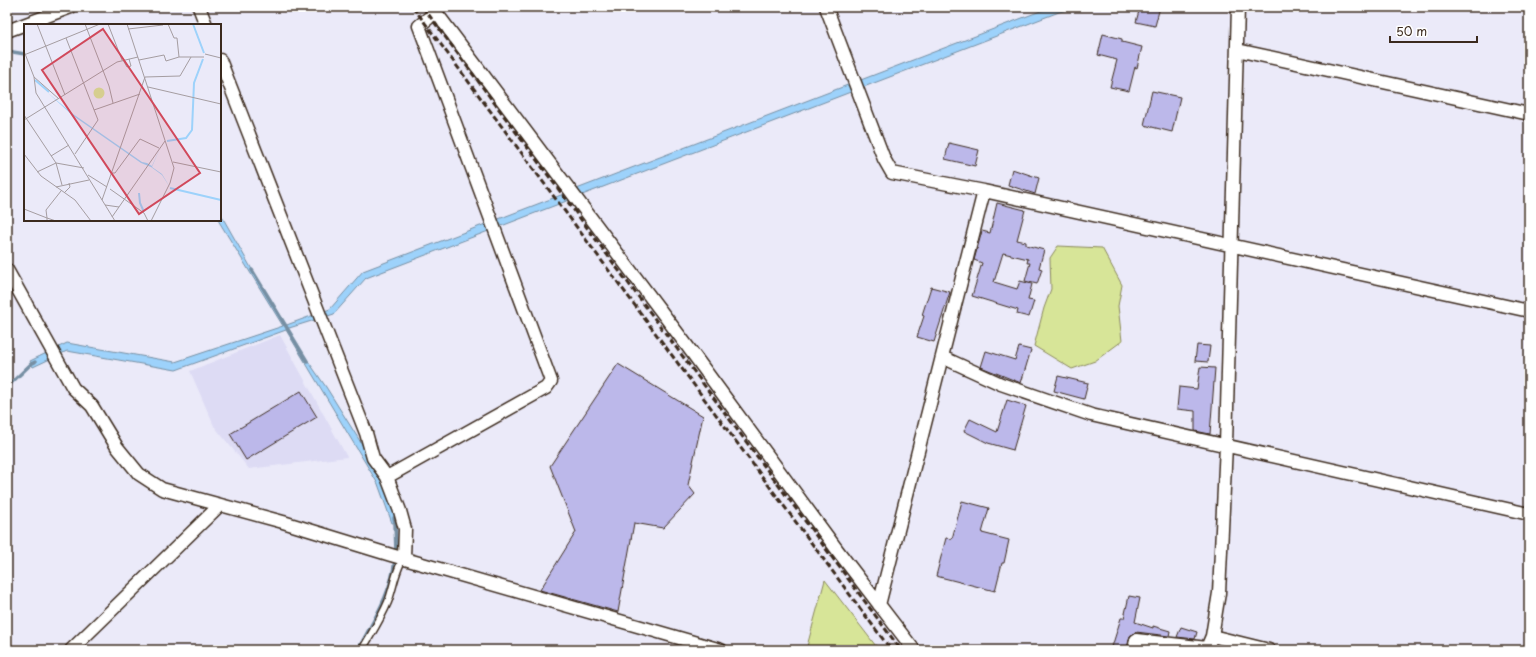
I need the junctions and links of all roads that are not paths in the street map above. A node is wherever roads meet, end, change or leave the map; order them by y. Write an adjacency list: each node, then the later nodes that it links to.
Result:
1 (71, 7): 7 (street)
2 (199, 7): 6 (street)
3 (826, 7): 11 (street)
4 (1238, 7): 8 (street)
5 (434, 10): 17 (street); 21 (street)
6 (206, 24)
7 (8, 28)
8 (1237, 50): 10 (street); 12 (street)
9 (221, 63): 17 (street)
10 (1529, 114)
11 (984, 191): 12 (street); 15 (street)
12 (1231, 245): 14 (street); 16 (street)
13 (7, 270): 18 (street)
14 (1529, 311)
15 (942, 357): 16 (street); 21 (street)
16 (1226, 445): 19 (street); 22 (street)
17 (387, 477): 20 (street)
18 (220, 505): 20 (street); 24 (street)
19 (1529, 514)
20 (404, 558): 25 (lane); 26 (street)
21 (879, 605): 27 (street)
22 (1212, 636): 23 (street); 29 (street)
23 (1207, 649): 28 (street)
24 (71, 650)
25 (362, 650)
26 (721, 650)
27 (914, 650)
28 (1134, 650)
29 (1269, 650)

